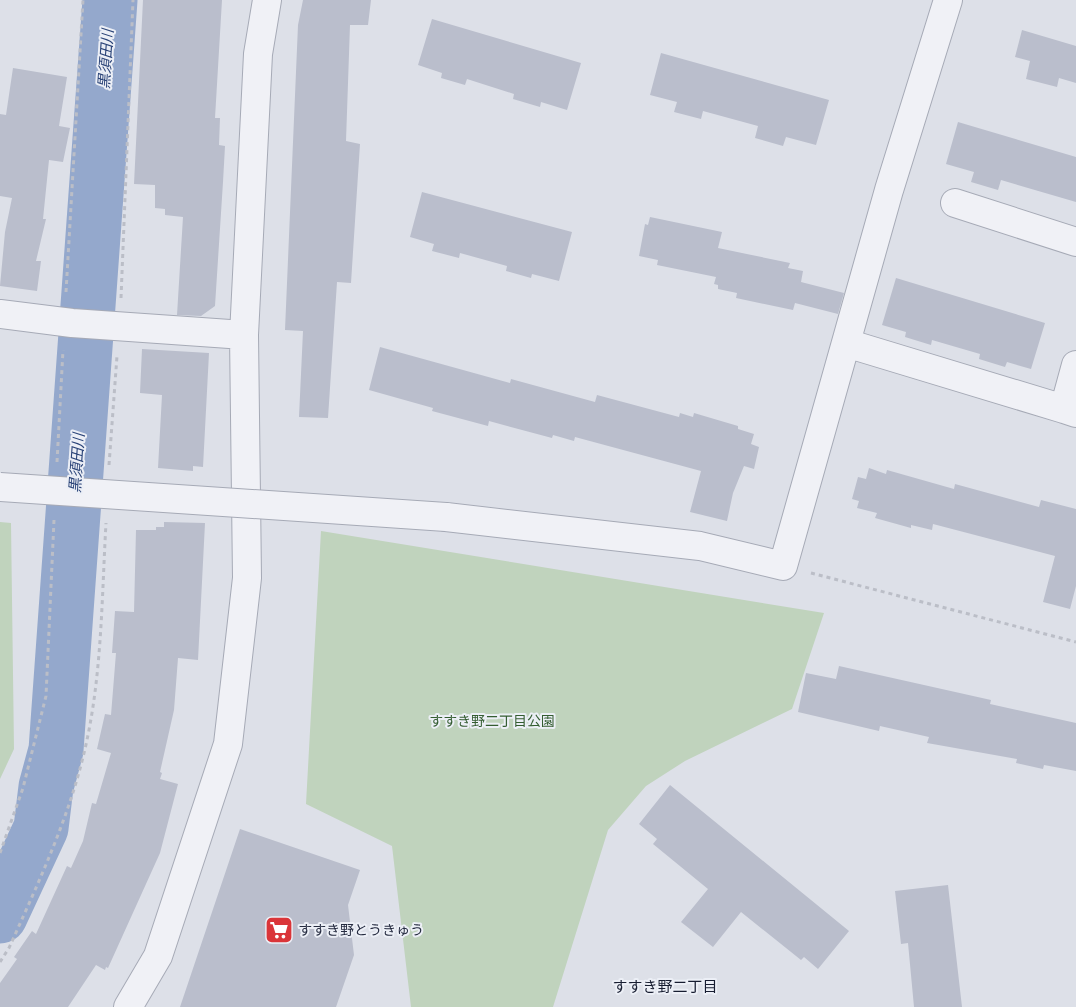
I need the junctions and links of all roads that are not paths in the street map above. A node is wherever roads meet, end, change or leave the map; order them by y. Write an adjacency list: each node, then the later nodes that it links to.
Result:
1 (267, 0): 6 (street)
2 (948, 0): 7 (street)
3 (955, 203): 4 (street)
4 (1076, 242)
5 (0, 314): 6 (street)
6 (244, 335): 11 (street)
7 (846, 343): 9 (street); 10 (street, bridge)
8 (1076, 365): 9 (street)
9 (1070, 411)
10 (0, 487)
11 (128, 1007)

